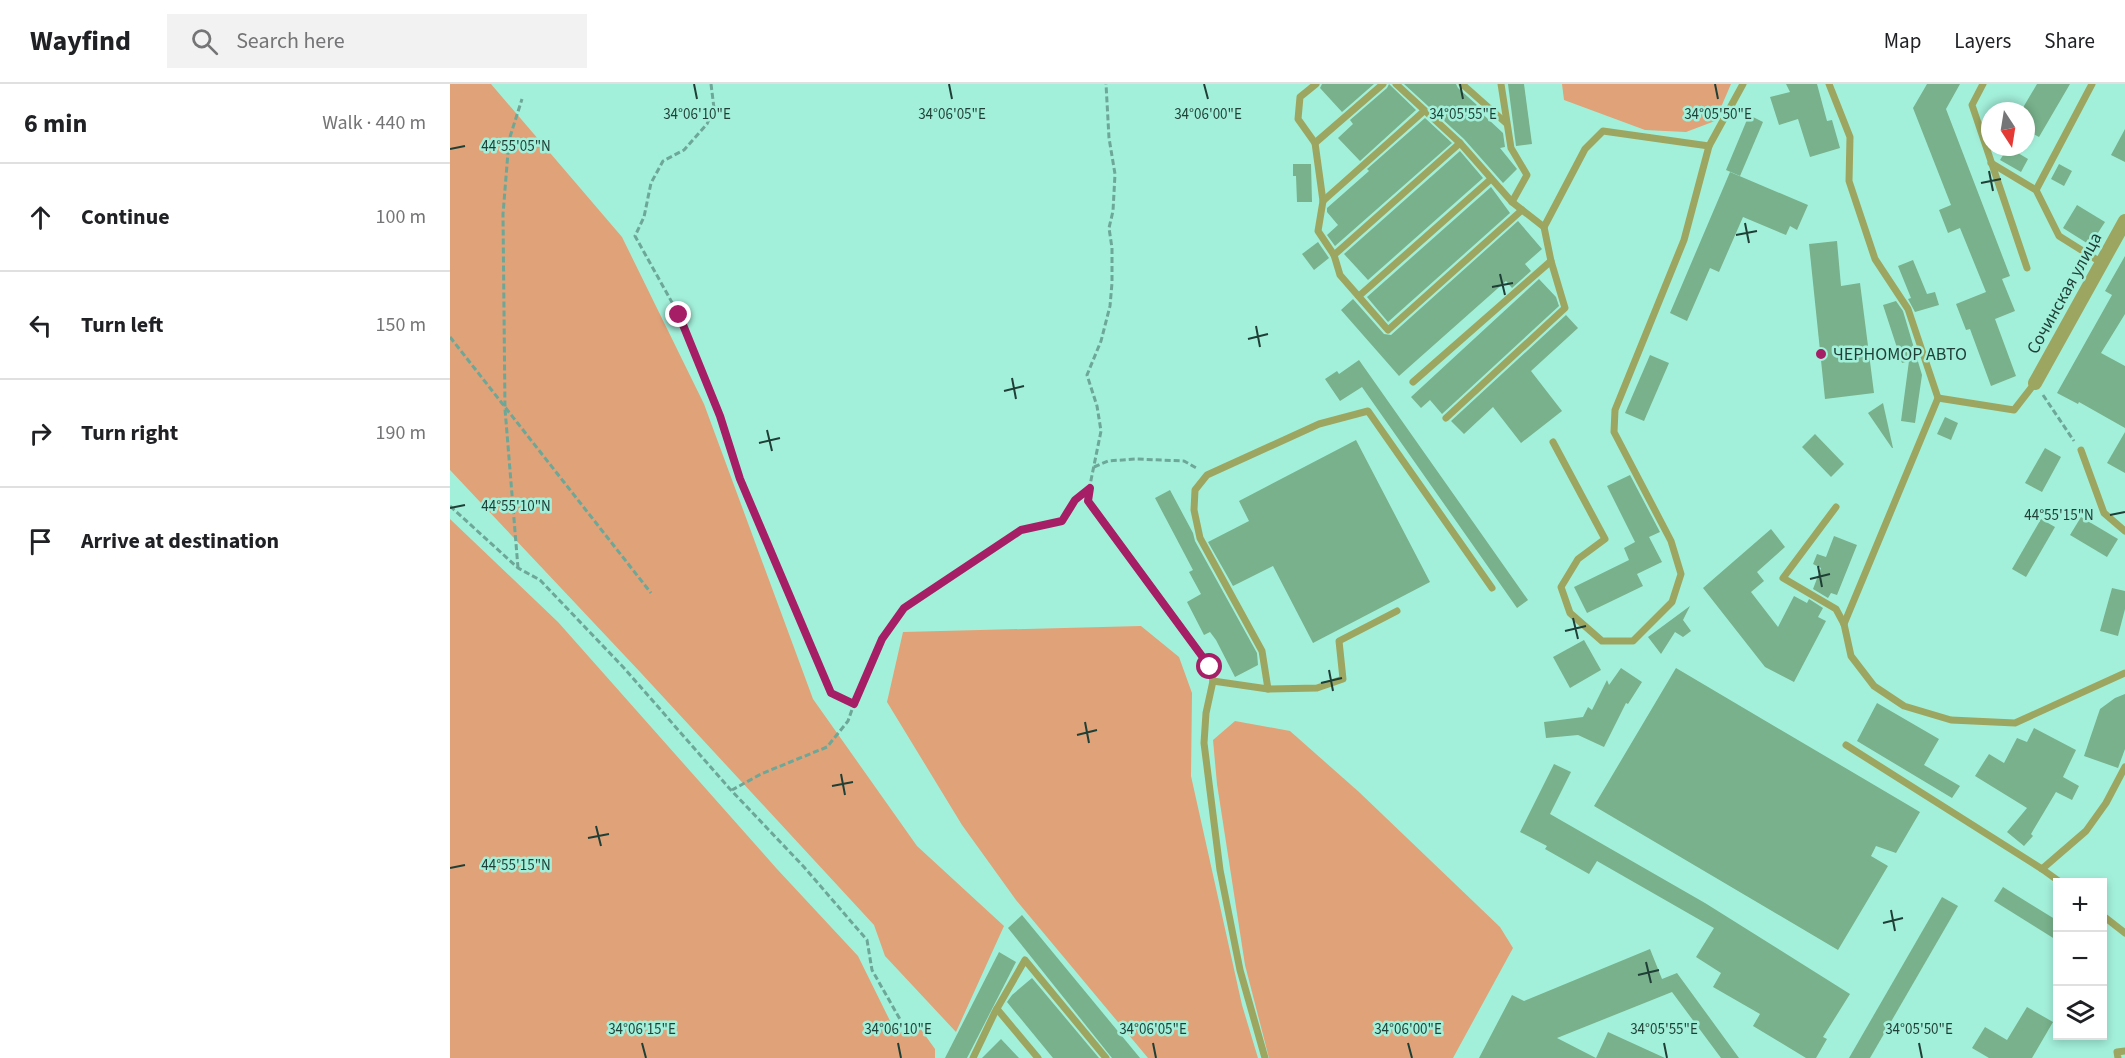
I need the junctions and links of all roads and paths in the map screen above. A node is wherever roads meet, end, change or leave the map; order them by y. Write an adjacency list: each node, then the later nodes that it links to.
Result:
1 (711, 84): 54 (path)
2 (1106, 84): 39 (path)
3 (1316, 84): 15 (lane)
4 (1383, 84): 15 (lane)
5 (1396, 84): 13 (lane)
6 (1462, 84): 14 (lane)
7 (1501, 84): 14 (lane)
8 (1743, 84): 17 (lane)
9 (1829, 84): 34 (lane)
10 (1983, 84): 18 (lane)
11 (2092, 84): 20 (lane)
12 (522, 99): 35 (path)
13 (1424, 111): 16 (lane); 21 (lane)
14 (1506, 123): 22 (lane)
15 (1314, 143): 21 (lane)
16 (1460, 143): 19 (lane); 26 (lane)
17 (1708, 146): 25 (lane); 37 (lane)
18 (1991, 163): 20 (lane); 29 (lane)
19 (1491, 179): 22 (lane); 30 (lane)
20 (2036, 190): 28 (lane)
21 (1323, 201): 26 (lane)
22 (1512, 202): 23 (lane)
23 (1522, 210): 25 (lane); 30 (lane)
24 (2125, 221): 28 (street, Сочинская улица)
25 (1544, 227): 27 (lane)
26 (1334, 255): 30 (lane)
27 (1551, 261): 32 (lane); 36 (lane)
28 (2102, 263): 33 (street, Сочинская улица)
29 (2027, 268)
30 (1359, 296)
31 (450, 337): 35 (path)
32 (1413, 382)
33 (2035, 383): 34 (lane); 38 (path)
34 (1938, 398): 50 (lane)
35 (505, 409): 46 (path); 48 (path)
36 (1446, 418)
37 (1553, 442)
38 (2080, 450): 45 (lane)
39 (1094, 468): 40 (path); 41 (path)
40 (1207, 475): 47 (lane); 53 (lane)
41 (1090, 488): 42 (path); 54 (path)
42 (1088, 501): 52 (lane)
43 (450, 506): 46 (path)
44 (1836, 507): 50 (lane)
45 (2125, 531)
46 (518, 568): 57 (path)
47 (1491, 588)
48 (651, 593)
49 (1397, 610): 53 (lane)
50 (1844, 624): 51 (lane)
51 (2125, 673)
52 (1213, 681): 53 (lane); 68 (lane)
53 (1268, 689)
54 (854, 704): 57 (path)
55 (1846, 745): 58 (lane)
56 (2125, 767): 58 (lane)
57 (732, 790): 63 (path)
58 (2043, 869): 59 (lane)
59 (2055, 878)
60 (2107, 918): 61 (lane)
61 (2125, 933)
62 (997, 1010): 65 (lane); 66 (lane); 67 (lane)
63 (901, 1022)
64 (2125, 1052): 69 (lane)
65 (973, 1058)
66 (1038, 1058)
67 (1106, 1058)
68 (1265, 1058)
69 (2118, 1058)

